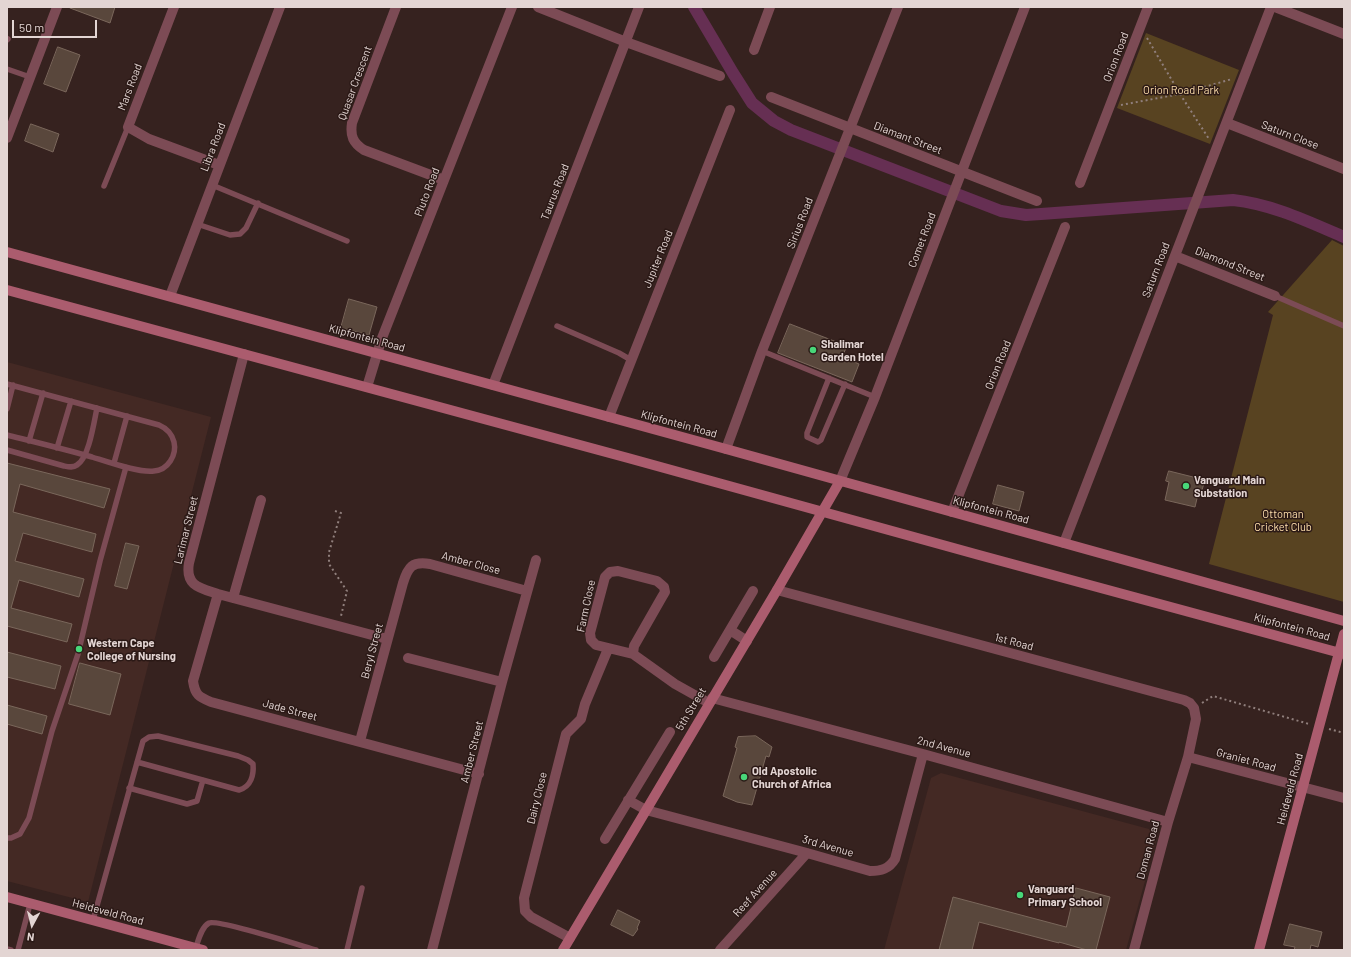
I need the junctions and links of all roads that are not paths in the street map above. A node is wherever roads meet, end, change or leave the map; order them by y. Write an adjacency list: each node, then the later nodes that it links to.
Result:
1 (57, 7): 19 (street)
2 (174, 7): 23 (street, Mars Road)
3 (280, 7): 26 (street, Libra Road)
4 (396, 7): 29 (street, Quasar Crescent)
5 (512, 7): 29 (street, Pluto Road)
6 (538, 7): 15 (street)
7 (639, 7): 15 (street, Taurus Road)
8 (770, 7): 16 (street)
9 (898, 7): 24 (street, Sirius Road)
10 (1025, 7): 28 (street, Comet Road)
11 (1148, 7): 30 (street, Orion Road)
12 (1271, 7): 22 (street, Saturn Road)
13 (1276, 7): 14 (street)
14 (1344, 34)
15 (626, 42): 18 (street); 52 (street, Taurus Road)
16 (754, 50)
17 (7, 70): 19 (lane)
18 (720, 76)
19 (30, 77): 25 (street)
20 (771, 97): 24 (street, Diamant Street)
21 (730, 110): 48 (street, Jupiter Road)
22 (1227, 123): 27 (street, Saturn Close); 39 (street, Saturn Road)
23 (128, 127): 26 (street, Mars Road); 32 (lane)
24 (851, 128): 28 (street, Diamant Street); 45 (street, Sirius Road)
25 (7, 138)
26 (219, 165): 31 (street, Libra Road)
27 (1344, 169)
28 (961, 172): 33 (street, Diamant Street); 55 (street, Comet Road)
29 (444, 180): 47 (street, Pluto Road)
30 (1080, 183)
31 (212, 185): 34 (lane); 35 (street, Libra Road)
32 (104, 186)
33 (1037, 201)
34 (258, 203): 35 (lane); 37 (lane)
35 (197, 224): 41 (street, Libra Road)
36 (1065, 227): 72 (street, Orion Road)
37 (347, 241)
38 (7, 252): 41 (main road, Klipfontein Road)
39 (1175, 256): 42 (street, Diamond Street); 73 (street, Saturn Road)
40 (7, 290): 46 (main road, Klipfontein Road)
41 (170, 296): 47 (main road, Klipfontein Road)
42 (1275, 296): 44 (lane)
43 (557, 326): 48 (lane)
44 (1344, 326)
45 (762, 351): 49 (lane); 64 (street, Sirius Road)
46 (244, 354): 53 (main road, Klipfontein Road); 79 (street, Larimar Street)
47 (377, 354): 52 (main road, Klipfontein Road); 53 (street, Pluto Road)
48 (631, 360): 60 (street, Jupiter Road)
49 (829, 378): 50 (lane); 50 (lane)
50 (845, 384): 55 (lane)
51 (10, 385): 54 (lane); 58 (lane)
52 (493, 385): 60 (main road, Klipfontein Road)
53 (367, 387): 71 (main road, Klipfontein Road)
54 (43, 394): 56 (lane); 62 (lane)
55 (875, 397): 69 (street, Comet Road)
56 (71, 401): 57 (lane); 63 (lane)
57 (97, 408): 59 (lane); 66 (lane)
58 (7, 409)
59 (127, 416): 67 (lane); 68 (lane)
60 (609, 417): 64 (main road, Klipfontein Road)
61 (7, 435): 62 (lane)
62 (29, 441): 63 (lane)
63 (57, 448): 66 (lane)
64 (726, 449): 69 (main road, Klipfontein Road)
65 (7, 450): 66 (lane)
66 (85, 455): 67 (lane)
67 (114, 464): 68 (lane)
68 (126, 467): 106 (lane)
69 (840, 481): 71 (main road, 5th Street); 72 (main road, Klipfontein Road)
70 (261, 500): 80 (street)
71 (822, 511): 76 (main road, 5th Street); 87 (main road, Klipfontein Road)
72 (952, 512): 73 (main road, Klipfontein Road)
73 (1064, 543): 81 (main road, Klipfontein Road)
74 (536, 560): 77 (street, Amber Street)
75 (410, 568): 77 (street, Amber Close); 84 (street, Beryl Street)
76 (777, 590): 85 (main road, 5th Street); 96 (street, 1st Road)
77 (527, 591): 91 (street, Amber Street)
78 (753, 591): 82 (street)
79 (218, 594): 80 (street, Larimar Street); 94 (street, Jade Street)
80 (233, 598): 84 (street, Larimar Street)
81 (1344, 621)
82 (730, 630): 85 (street); 89 (street)
83 (1344, 634): 87 (main road, Heideveld Road)
84 (387, 639): 94 (street, Beryl Street)
85 (747, 641): 92 (main road, 5th Street)
86 (608, 649): 88 (street, Farm Close); 88 (street, Farm Close); 113 (street, Dairy Close)
87 (1342, 653): 100 (main road, Heideveld Road)
88 (632, 654): 92 (street, Farm Close)
89 (714, 657)
90 (408, 658): 91 (street)
91 (502, 682): 98 (street, Amber Street)
92 (710, 700): 95 (street, 2nd Avenue); 104 (main road, 5th Street)
93 (670, 732): 103 (street)
94 (360, 741): 98 (street, Jade Street)
95 (923, 754): 105 (street, 2nd Avenue); 108 (street, 3rd Avenue)
96 (1188, 756): 100 (street, Graniet Road); 105 (street, Doman Road)
97 (137, 762): 99 (lane); 99 (lane); 101 (lane)
98 (479, 774): 120 (street, Amber Street)
99 (203, 780): 101 (lane)
100 (1303, 787): 102 (street, Graniet Road); 124 (main road, Heideveld Road)
101 (129, 788): 112 (lane)
102 (1344, 798)
103 (628, 800): 104 (street, 3rd Avenue); 107 (street)
104 (646, 810): 108 (street, 3rd Avenue); 113 (main road, 5th Street)
105 (1168, 822): 123 (street, Doman Road)
106 (7, 838)
107 (605, 839)
108 (807, 853): 122 (street, Reef Avenue)
109 (362, 888): 119 (lane)
110 (7, 897): 111 (main road, Heideveld Road)
111 (30, 904): 112 (main road, Heideveld Road); 117 (lane)
112 (93, 920): 115 (main road, Heideveld Road)
113 (570, 938): 121 (main road, 5th Street)
114 (7, 949): 116 (lane)
115 (198, 949): 118 (lane)
116 (11, 950)
117 (18, 950)
118 (316, 950)
119 (347, 950)
120 (432, 950)
121 (563, 950)
122 (720, 950)
123 (1134, 950)
124 (1259, 950)

